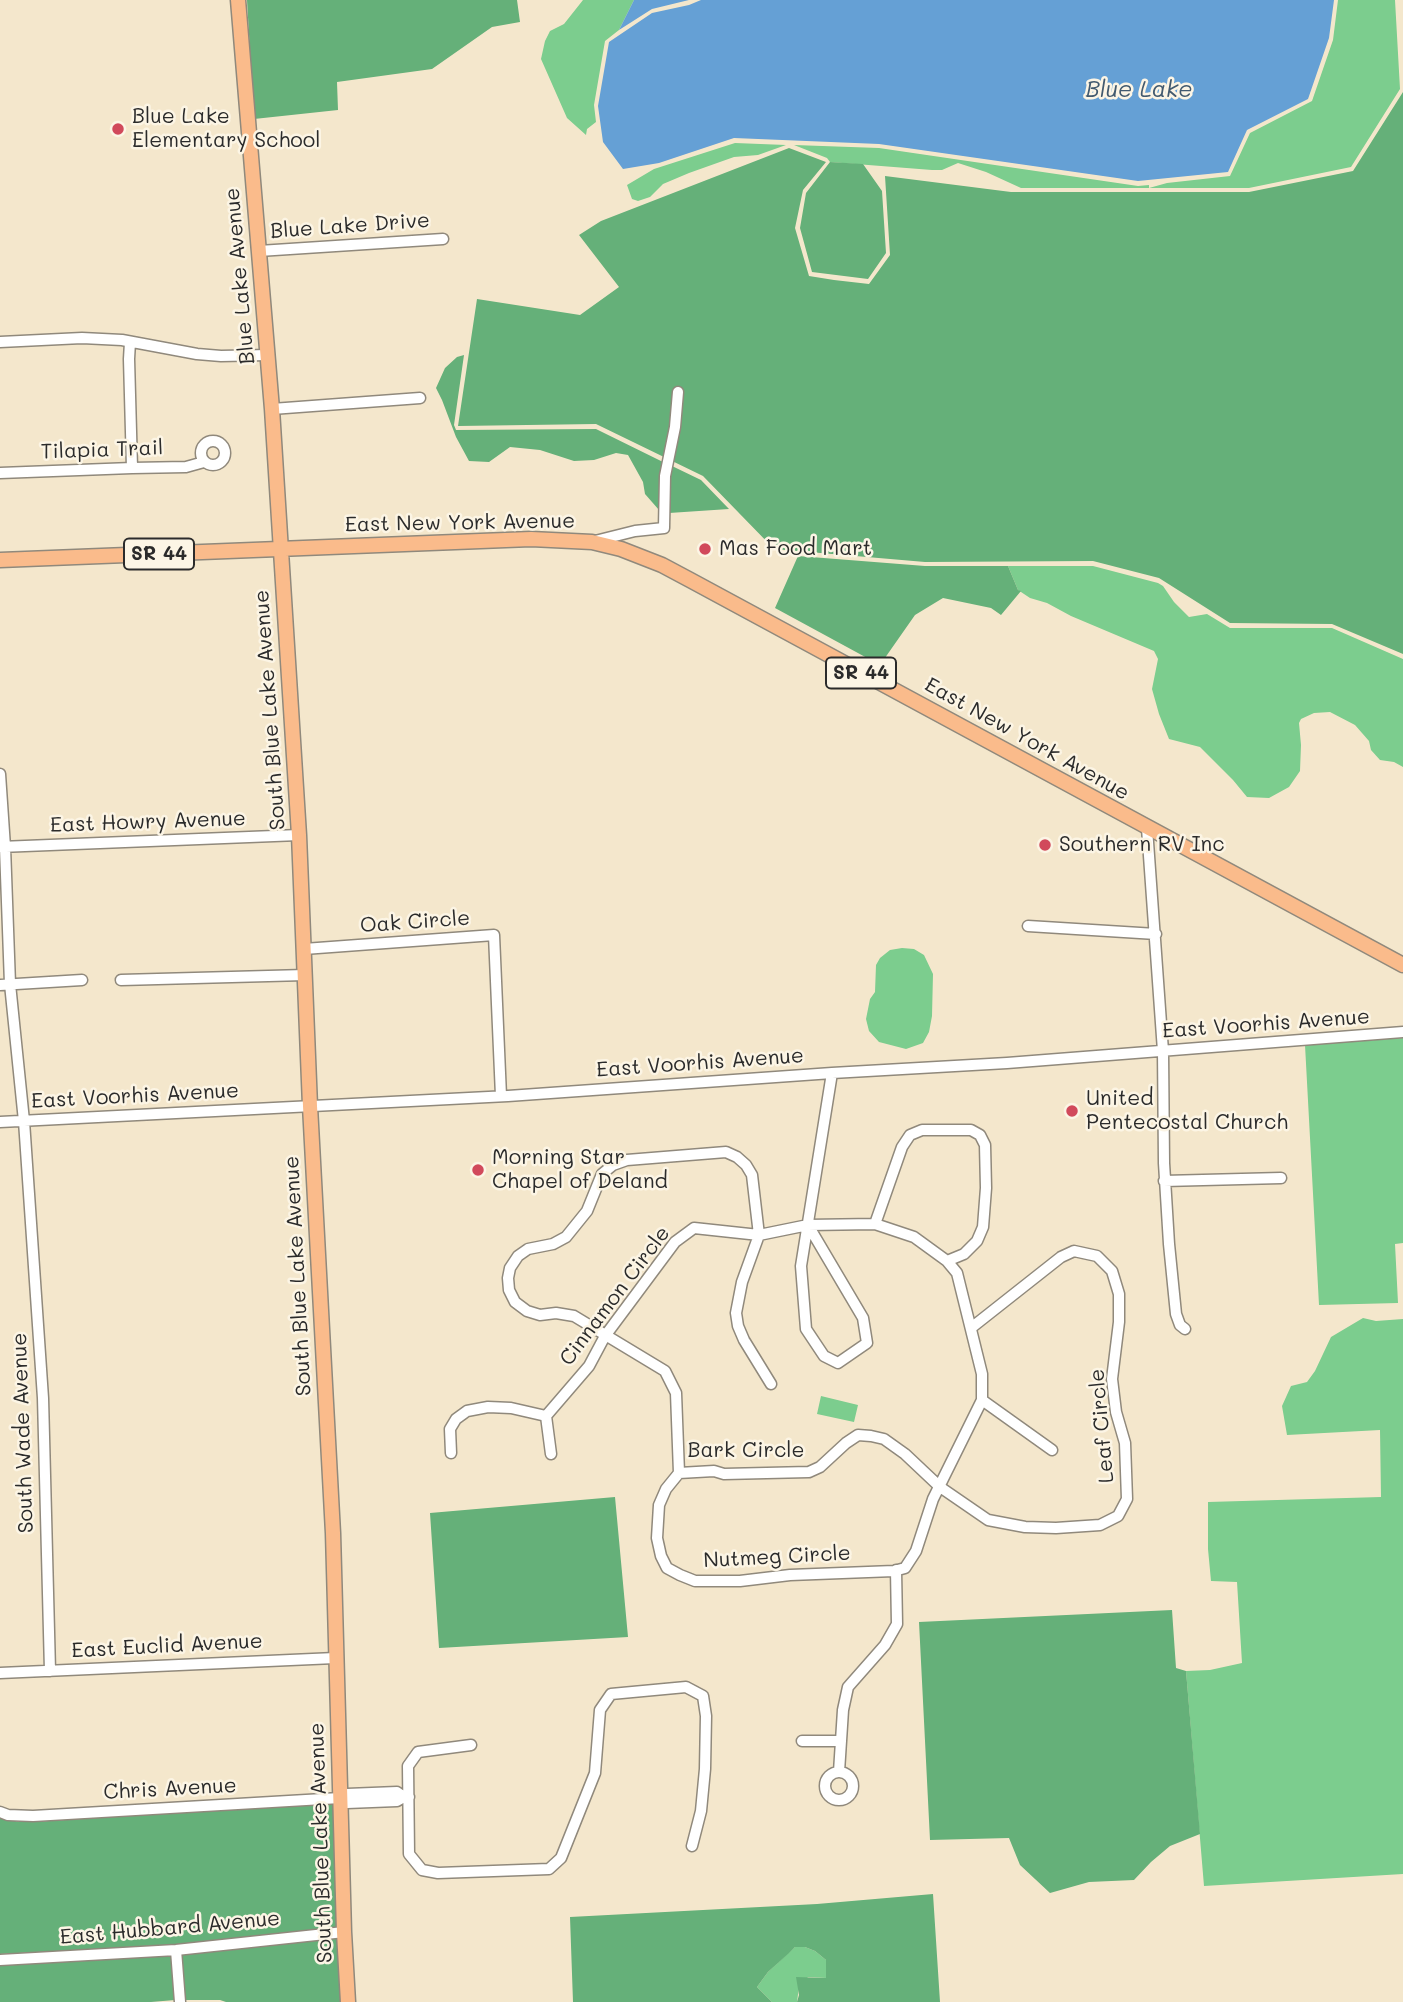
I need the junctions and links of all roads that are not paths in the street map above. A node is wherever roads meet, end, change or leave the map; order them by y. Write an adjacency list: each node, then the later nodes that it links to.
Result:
1 (238, 0): 3 (main road, Blue Lake Avenue)
2 (443, 239): 3 (street, Blue Lake Drive)
3 (259, 251): 6 (main road, Blue Lake Avenue)
4 (0, 342): 5 (street)
5 (130, 342): 6 (street); 11 (street)
6 (268, 355): 9 (main road, Blue Lake Avenue)
7 (678, 393): 13 (street)
8 (420, 398): 9 (street)
9 (272, 409): 14 (main road, Blue Lake Avenue)
10 (204, 462): 11 (street, Tilapia Trail)
11 (132, 468): 12 (street, Tilapia Trail)
12 (0, 473)
13 (592, 542): 14 (main road, East New York Avenue / SR 44); 17 (main road, East New York Avenue / SR 44)
14 (281, 549): 15 (main road, East New York Avenue / SR 44); 18 (main road, South Blue Lake Avenue)
15 (0, 561)
16 (0, 774): 19 (street, South Wade Avenue)
17 (1147, 828): 21 (street); 22 (main road, East New York Avenue / SR 44)
18 (299, 835): 19 (street, East Howry Avenue); 23 (main road, South Blue Lake Avenue)
19 (3, 847): 29 (street, South Wade Avenue)
20 (1028, 926): 21 (street)
21 (1156, 933): 31 (street)
22 (1367, 945): 24 (main road, East New York Avenue / SR 44); 25 (main road, East New York Avenue / SR 44)
23 (304, 949): 26 (main road, South Blue Lake Avenue); 33 (street, Oak Circle)
24 (1403, 955)
25 (1403, 965)
26 (305, 975): 28 (street); 34 (main road, South Blue Lake Avenue)
27 (82, 980): 29 (street)
28 (121, 980)
29 (5, 985): 35 (street, South Wade Avenue)
30 (1403, 1032): 31 (street, East Voorhis Avenue)
31 (1163, 1051): 32 (street, East Voorhis Avenue); 38 (street)
32 (832, 1073): 33 (street, East Voorhis Avenue); 40 (street)
33 (501, 1096): 34 (street, East Voorhis Avenue)
34 (310, 1106): 35 (street, East Voorhis Avenue); 55 (main road, South Blue Lake Avenue)
35 (24, 1121): 36 (street, East Voorhis Avenue); 56 (street, South Wade Avenue)
36 (0, 1122)
37 (1282, 1178): 38 (street)
38 (1164, 1181): 44 (street)
39 (875, 1224): 40 (street, Cinnamon Circle); 42 (street, Cinnamon Circle); 42 (street)
40 (808, 1226): 40 (street); 41 (street, Cinnamon Circle)
41 (759, 1236): 45 (street, Cinnamon Circle); 45 (street, Bark Circle); 46 (street)
42 (947, 1261): 43 (street, Cinnamon Circle)
43 (971, 1328): 47 (street, Cinnamon Circle); 53 (street, Leaf Circle)
44 (1185, 1329)
45 (605, 1336): 48 (street, Cinnamon Circle); 52 (street, Bark Circle)
46 (771, 1384)
47 (982, 1400): 49 (street); 53 (street)
48 (545, 1416): 50 (street); 51 (street)
49 (1052, 1450)
50 (451, 1453)
51 (551, 1454)
52 (679, 1473): 53 (street, Bark Circle); 54 (street, Nutmeg Circle)
53 (940, 1487): 54 (street)
54 (897, 1570): 59 (street)
55 (335, 1658): 56 (street, East Euclid Avenue); 63 (main road, South Blue Lake Avenue)
56 (50, 1671): 57 (street, East Euclid Avenue)
57 (0, 1673)
58 (802, 1741): 59 (street)
59 (840, 1741): 61 (street)
60 (471, 1745): 62 (street)
61 (839, 1772)
62 (406, 1797): 63 (street, Chris Avenue); 65 (street)
63 (342, 1798): 64 (street, Chris Avenue); 66 (main road, South Blue Lake Avenue)
64 (0, 1812)
65 (692, 1846)
66 (344, 1931): 67 (street, East Hubbard Avenue); 70 (main road, South Blue Lake Avenue)
67 (176, 1950): 68 (street, East Hubbard Avenue); 69 (street)
68 (0, 1960)
69 (180, 2002)
70 (348, 2002)

